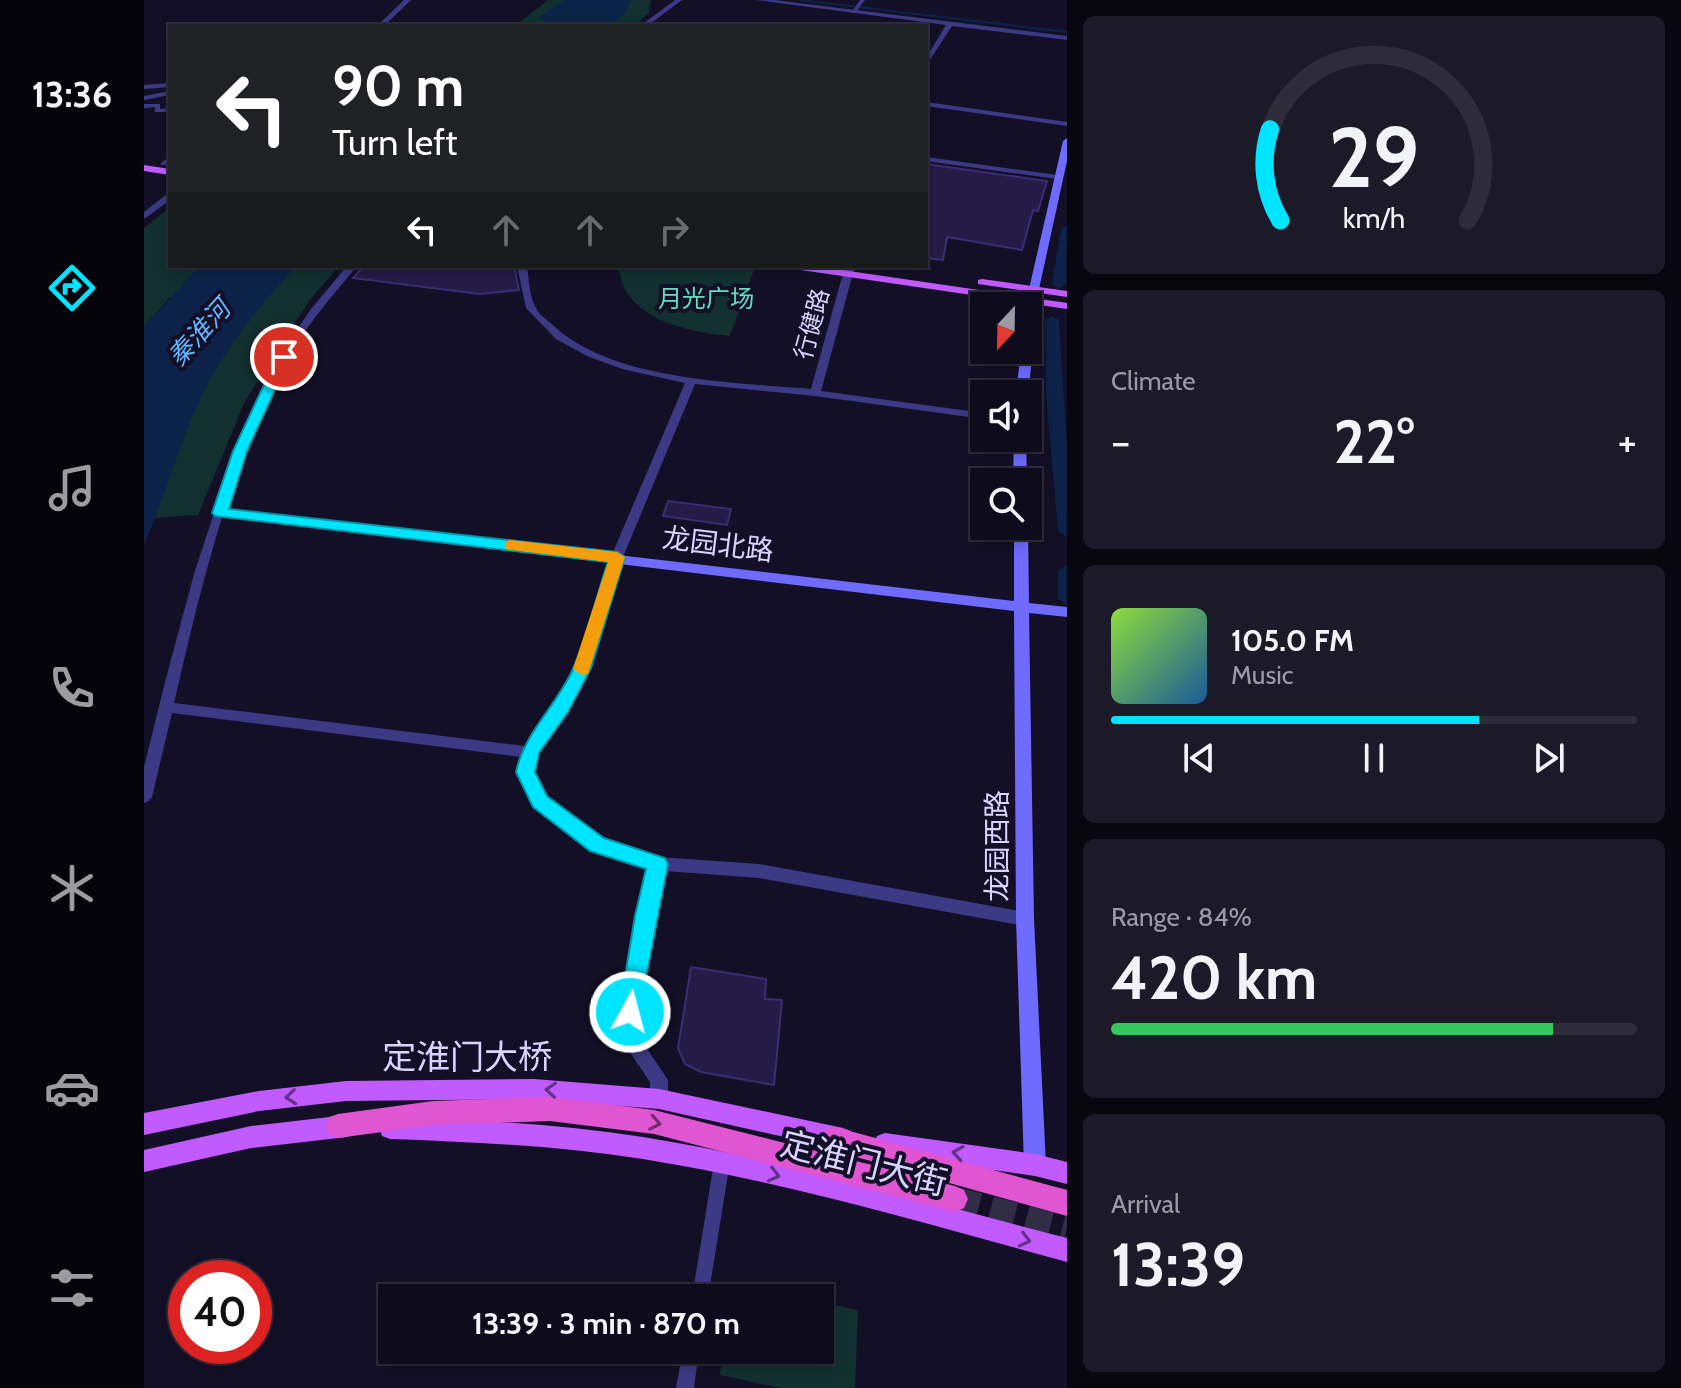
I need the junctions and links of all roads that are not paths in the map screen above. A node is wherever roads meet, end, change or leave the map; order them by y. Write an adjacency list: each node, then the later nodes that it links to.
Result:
1 (408, 0): 8 (street)
2 (679, 0): 7 (street)
3 (759, 0): 6 (street)
4 (863, 0): 6 (street)
5 (655, 9): 7 (street)
6 (853, 12): 10 (street)
7 (654, 18): 9 (street)
8 (382, 24)
9 (646, 24)
10 (950, 24): 11 (street); 12 (street)
11 (1067, 38)
12 (928, 61)
13 (144, 87): 14 (street)
14 (168, 89)
15 (168, 89): 16 (street)
16 (144, 98)
17 (928, 104): 20 (street)
18 (144, 106): 19 (street)
19 (168, 110)
20 (1067, 124)
21 (1067, 141): 26 (main road)
22 (928, 159): 26 (street)
23 (144, 162): 24 (main road)
24 (168, 165): 25 (main road)
25 (144, 168)
26 (1057, 177): 35 (main road)
27 (168, 198): 28 (street)
28 (144, 216)
29 (351, 268): 43 (street)
30 (522, 268): 40 (street)
31 (883, 268): 34 (main road)
32 (848, 269): 33 (main road); 41 (street, 行健路)
33 (1012, 292)
34 (1016, 292)
35 (1034, 292)
36 (1067, 294): 37 (main road)
37 (1042, 295)
38 (1042, 298): 39 (main road)
39 (1067, 306)
40 (691, 381): 41 (street); 45 (street)
41 (815, 393): 42 (street)
42 (970, 414)
43 (220, 513): 45 (main road, 龙园北路); 48 (street)
44 (1021, 540): 46 (main road, 龙园西路)
45 (617, 557): 46 (main road, 龙园北路); 49 (street)
46 (1023, 607): 47 (main road, 龙园北路); 52 (main road, 龙园西路)
47 (1067, 612)
48 (167, 707): 49 (street); 50 (street)
49 (529, 752): 51 (street)
50 (144, 797)
51 (658, 864): 52 (street); 53 (street)
52 (1025, 919): 59 (main road, 龙园西路)
53 (659, 1099): 54 (main road, 定淮门大桥, one-way to 54); 56 (main road, 定淮门大桥)
54 (144, 1124)
55 (338, 1126): 57 (main road); 58 (main road, 定淮门大街); 61 (highway, one-way to 61)
56 (835, 1139): 59 (main road, 定淮门大街, one-way to 56); 62 (highway)
57 (144, 1161)
58 (722, 1162): 63 (main road, 定淮门大街, one-way to 63); 64 (street)
59 (1035, 1165): 60 (main road, 定淮门大街)
60 (1067, 1173)
61 (955, 1199)
62 (1067, 1203)
63 (1067, 1250)
64 (702, 1284)
65 (689, 1364): 66 (street)
66 (685, 1388)

